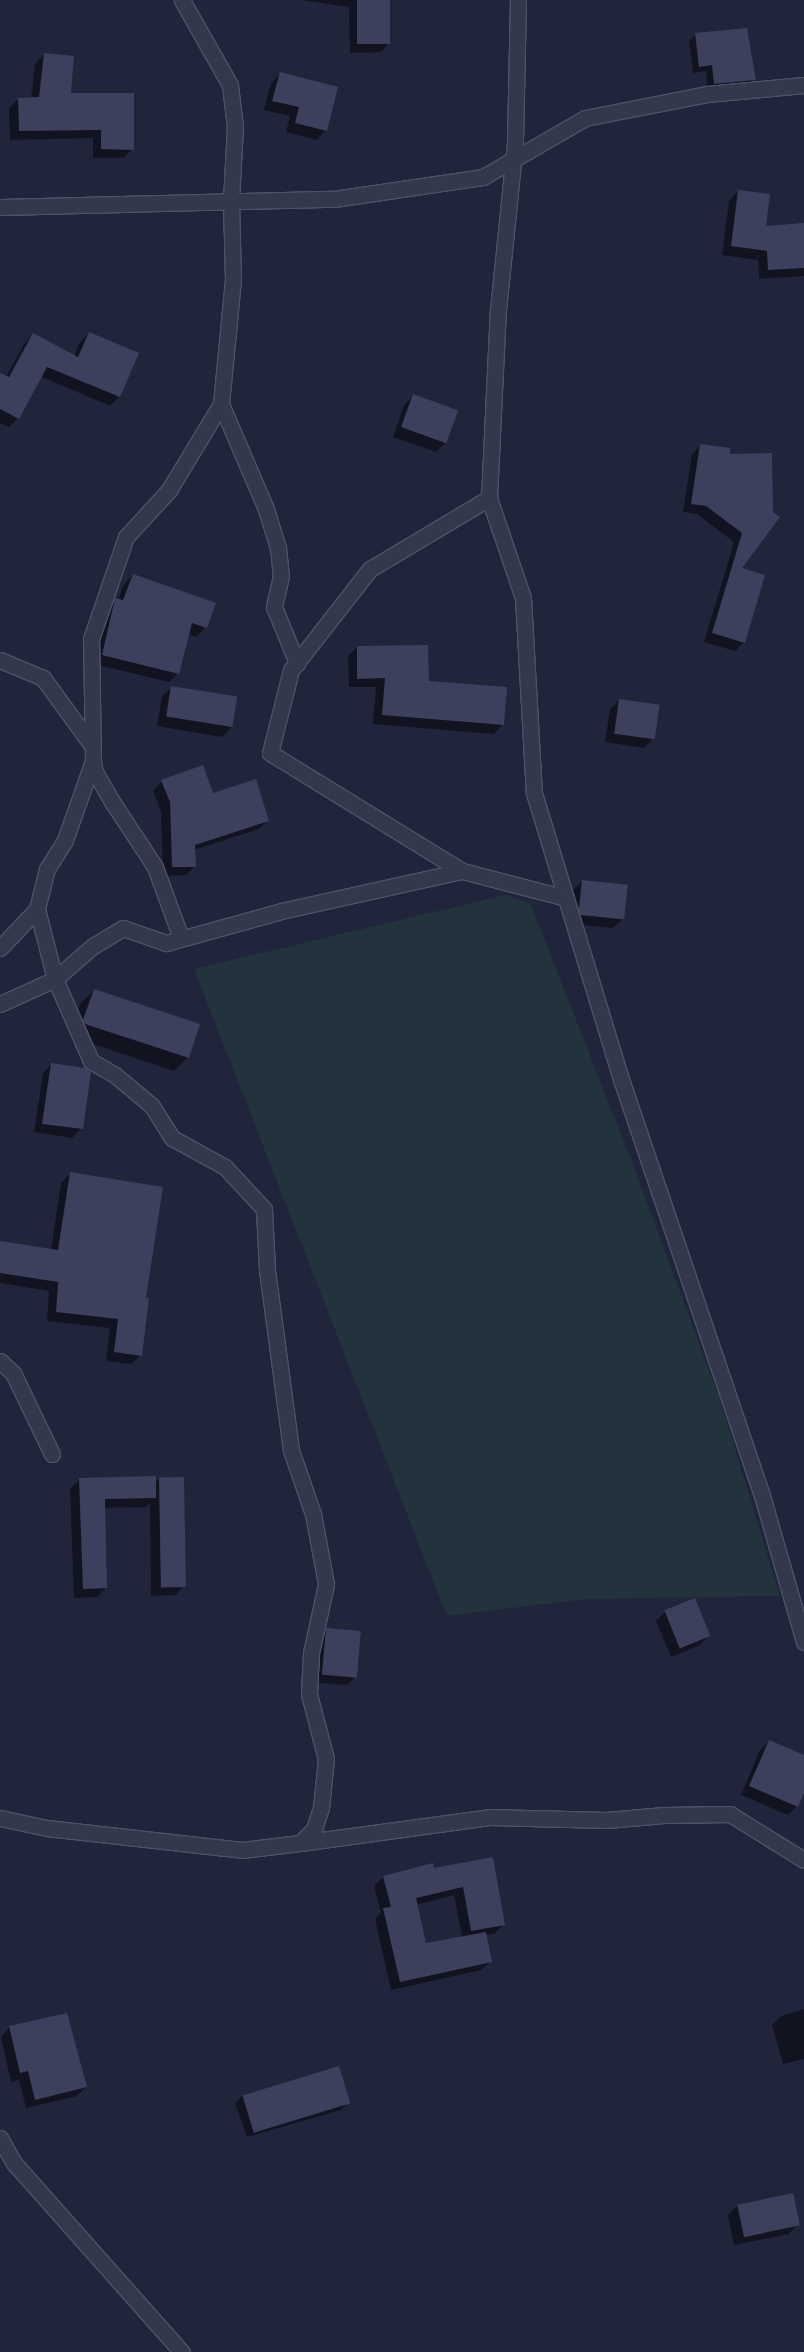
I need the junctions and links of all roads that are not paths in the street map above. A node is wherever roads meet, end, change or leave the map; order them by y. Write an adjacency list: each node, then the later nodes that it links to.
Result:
1 (182, 0): 5 (street)
2 (518, 0): 4 (street)
3 (804, 85): 4 (street)
4 (512, 161): 5 (street); 8 (street)
5 (231, 200): 6 (street); 7 (street)
6 (0, 207)
7 (221, 404): 10 (street); 11 (street)
8 (488, 498): 10 (street); 14 (street)
9 (0, 660): 11 (street)
10 (297, 663): 13 (street)
11 (91, 744): 12 (street)
12 (93, 761): 15 (street); 16 (street)
13 (462, 871): 14 (street); 16 (street)
14 (566, 898): 22 (street)
15 (37, 909): 17 (street); 18 (street)
16 (180, 938): 18 (street)
17 (1, 948)
18 (55, 979): 19 (street); 24 (street)
19 (4, 1000)
20 (0, 1361): 21 (street)
21 (52, 1454)
22 (804, 1642)
23 (0, 1818): 24 (street)
24 (300, 1843): 25 (street)
25 (804, 1860)
26 (0, 2138): 27 (street)
27 (182, 2352)

